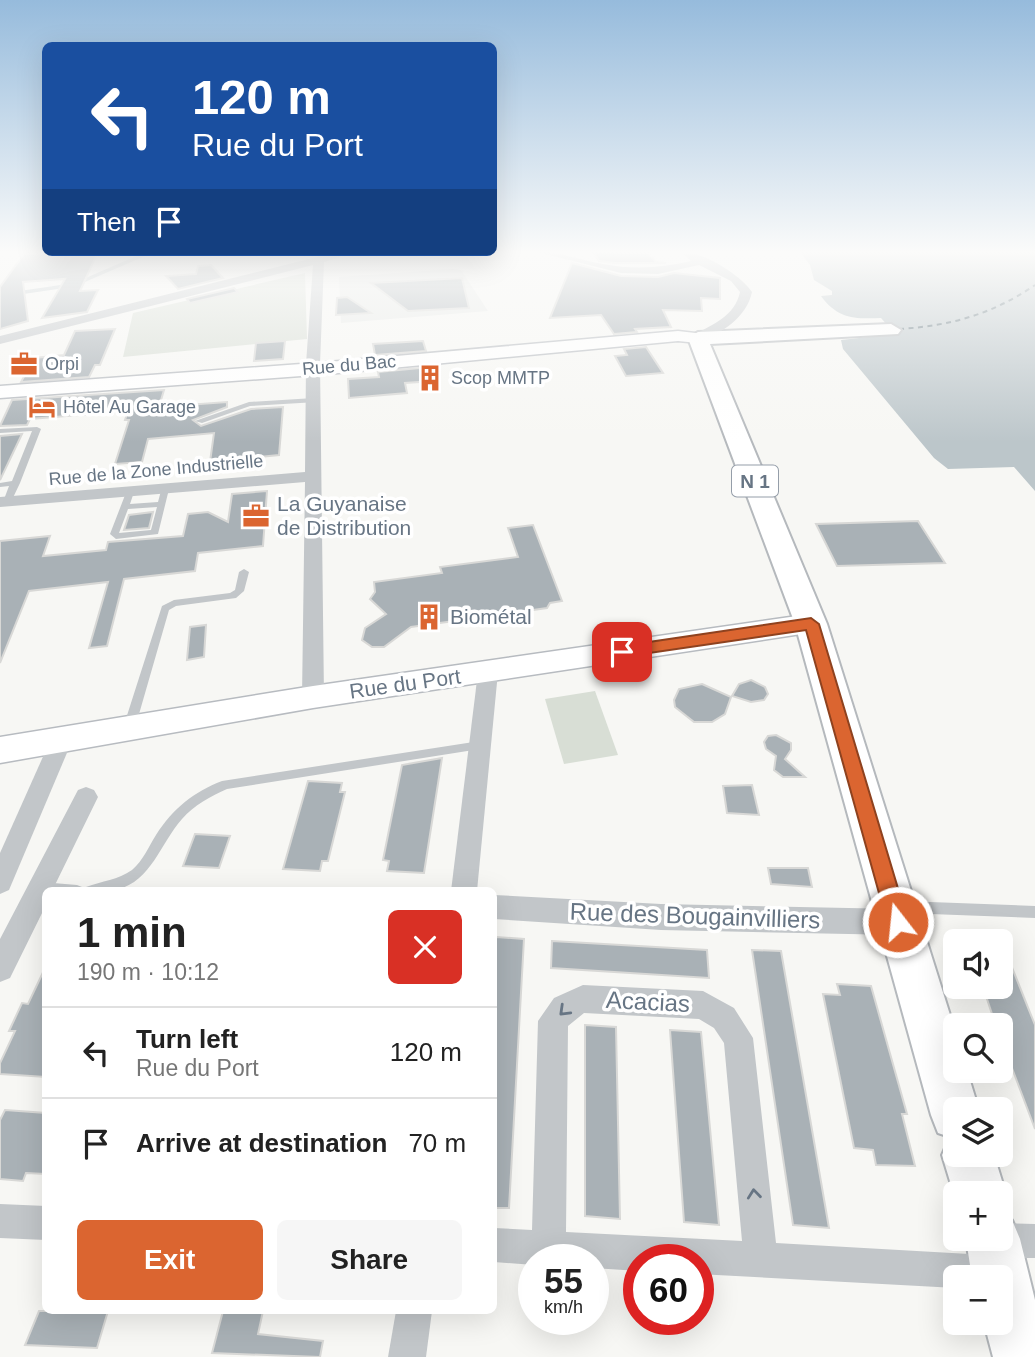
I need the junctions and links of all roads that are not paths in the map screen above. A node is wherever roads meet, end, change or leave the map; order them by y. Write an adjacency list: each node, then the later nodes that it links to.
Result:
1 (94, 315): 7 (street)
2 (313, 315): 8 (street)
3 (738, 315): 4 (street)
4 (733, 327): 5 (main road); 6 (main road)
5 (891, 330)
6 (698, 338): 8 (street, Rue du Bac); 20 (main road, N 1)
7 (0, 340)
8 (313, 369): 9 (street, Rue du Bac); 10 (street)
9 (0, 392)
10 (314, 400): 11 (lane); 13 (street)
11 (199, 421)
12 (0, 431): 14 (lane)
13 (314, 476): 16 (street, Rue de la Zone Industrielle); 22 (street)
14 (16, 483): 15 (lane); 18 (lane)
15 (0, 485)
16 (164, 496): 17 (street, Rue de la Zone Industrielle); 17 (lane)
17 (127, 499): 18 (street, Rue de la Zone Industrielle)
18 (4, 502)
19 (244, 572): 23 (lane)
20 (811, 624): 21 (street, Rue du Port); 34 (main road, N 1)
21 (488, 672): 22 (street, Rue du Port); 25 (street)
22 (313, 697): 23 (street, Rue du Port)
23 (129, 729): 24 (street, Rue du Port)
24 (61, 741): 26 (street, Rue du Port); 28 (street)
25 (480, 746): 29 (lane); 30 (street)
26 (0, 750)
27 (86, 797): 31 (street)
28 (0, 881)
29 (107, 887)
30 (464, 887)
31 (41, 888): 35 (street)
32 (497, 907): 34 (street, Rue des Bougainvilliers)
33 (1035, 912): 34 (lane)
34 (895, 914): 36 (main road, N 1)
35 (0, 968)
36 (951, 1097)
37 (0, 1221): 38 (street)
38 (42, 1223)
39 (549, 1244): 45 (street, Acacias, one-way to 39)
40 (497, 1245): 41 (street)
41 (518, 1246)
42 (609, 1251): 45 (street)
43 (963, 1251): 45 (street)
44 (1000, 1251): 48 (main road)
45 (761, 1262)
46 (414, 1314): 47 (street)
47 (407, 1357)
48 (1023, 1357)

